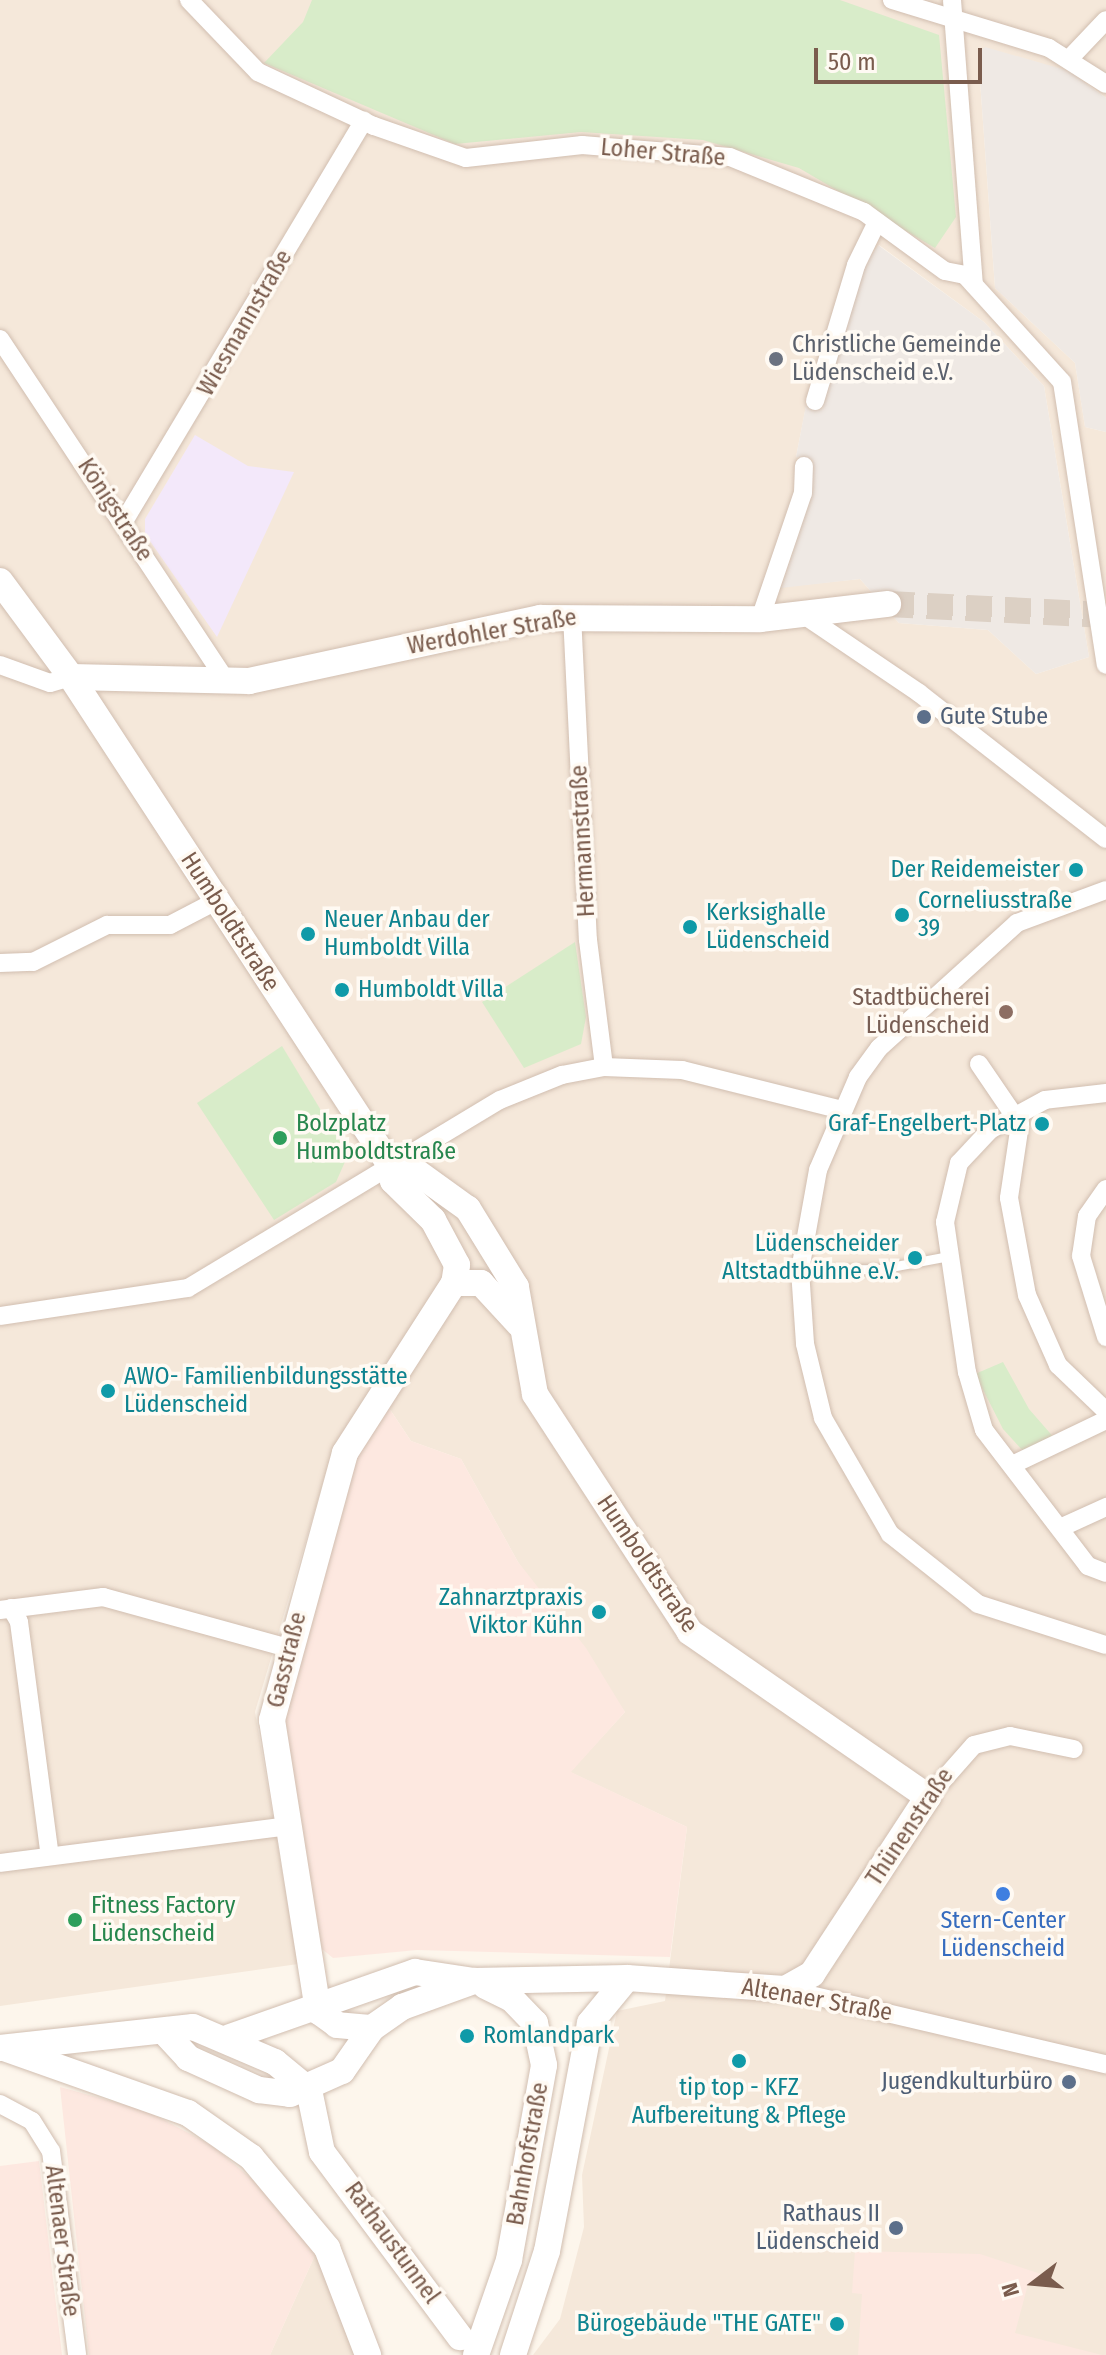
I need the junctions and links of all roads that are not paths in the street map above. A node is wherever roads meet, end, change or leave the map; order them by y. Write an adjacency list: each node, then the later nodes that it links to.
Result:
1 (189, 0): 8 (street, Loher Straße)
2 (892, 0): 5 (street)
3 (952, 0): 5 (street)
4 (1106, 20): 6 (street)
5 (953, 21): 6 (street); 10 (street)
6 (1070, 58): 7 (street)
7 (1106, 84)
8 (364, 121): 9 (street, Loher Straße); 14 (street, Wiesmannstraße)
9 (877, 222): 10 (street, Loher Straße); 12 (street)
10 (974, 284): 21 (street, Loher Straße)
11 (0, 339): 14 (street, Königstraße)
12 (815, 401)
13 (804, 466): 19 (street)
14 (123, 523): 23 (street, Königstraße)
15 (0, 581): 22 (street)
16 (888, 604): 18 (street, Werdohler Straße)
17 (572, 615): 19 (street, Werdohler Straße); 23 (street, Werdohler Straße); 29 (street, Hermannstraße)
18 (804, 615): 19 (street, Werdohler Straße); 24 (street)
19 (760, 619)
20 (0, 665): 22 (street)
21 (1106, 665)
22 (71, 677): 23 (street, Werdohler Straße); 26 (street, Humboldtstraße)
23 (227, 682)
24 (1106, 839)
25 (1106, 890): 31 (street)
26 (216, 901): 27 (street); 33 (street, Humboldtstraße)
27 (0, 963)
28 (979, 1064): 32 (street)
29 (604, 1067): 31 (street); 33 (street)
30 (1106, 1093): 32 (street)
31 (843, 1110): 36 (street)
32 (1018, 1112): 35 (street); 41 (street)
33 (390, 1165): 37 (street, Humboldtstraße); 38 (street); 39 (street, Humboldtstraße)
34 (1106, 1189): 40 (street)
35 (949, 1256): 36 (lane); 43 (street)
36 (800, 1270): 48 (street)
37 (454, 1283): 39 (street, Humboldtstraße); 49 (street, Gasstraße)
38 (0, 1316)
39 (519, 1324): 51 (street, Humboldtstraße)
40 (1106, 1337)
41 (1106, 1411)
42 (1106, 1420): 43 (street)
43 (1012, 1465): 45 (street)
44 (1106, 1507): 45 (street)
45 (1066, 1535): 46 (street)
46 (1106, 1573)
47 (5, 1609): 49 (street); 53 (street)
48 (1106, 1645)
49 (288, 1648): 52 (street, Gasstraße)
50 (1074, 1749): 51 (street, Thünenstraße)
51 (928, 1797): 58 (street, Thünenstraße)
52 (290, 1826): 53 (street); 59 (street, Gasstraße)
53 (50, 1856): 54 (street)
54 (0, 1863)
55 (627, 1978): 57 (street, Altenaer Straße); 58 (street, Altenaer Straße); 60 (street, Bahnhofstraße)
56 (474, 1981): 57 (street, Altenaer Straße); 59 (street, Altenaer Straße); 61 (street, Altenaer Straße); 68 (street, Bahnhofstraße)
57 (550, 1982): 60 (street)
58 (785, 1989): 65 (street, Altenaer Straße)
59 (318, 2011): 61 (street); 63 (street, Altenaer Straße)
60 (590, 2023): 71 (street, Bahnhofstraße)
61 (372, 2028): 66 (street, Altenaer Straße)
62 (166, 2034): 63 (street); 64 (street); 66 (street)
63 (230, 2037): 66 (street)
64 (2, 2048): 70 (street)
65 (1106, 2064)
66 (309, 2090): 68 (street, Rathaustunnel)
67 (0, 2104): 69 (street, Altenaer Straße)
68 (468, 2346)
69 (77, 2355)
70 (368, 2355)
71 (513, 2355)

